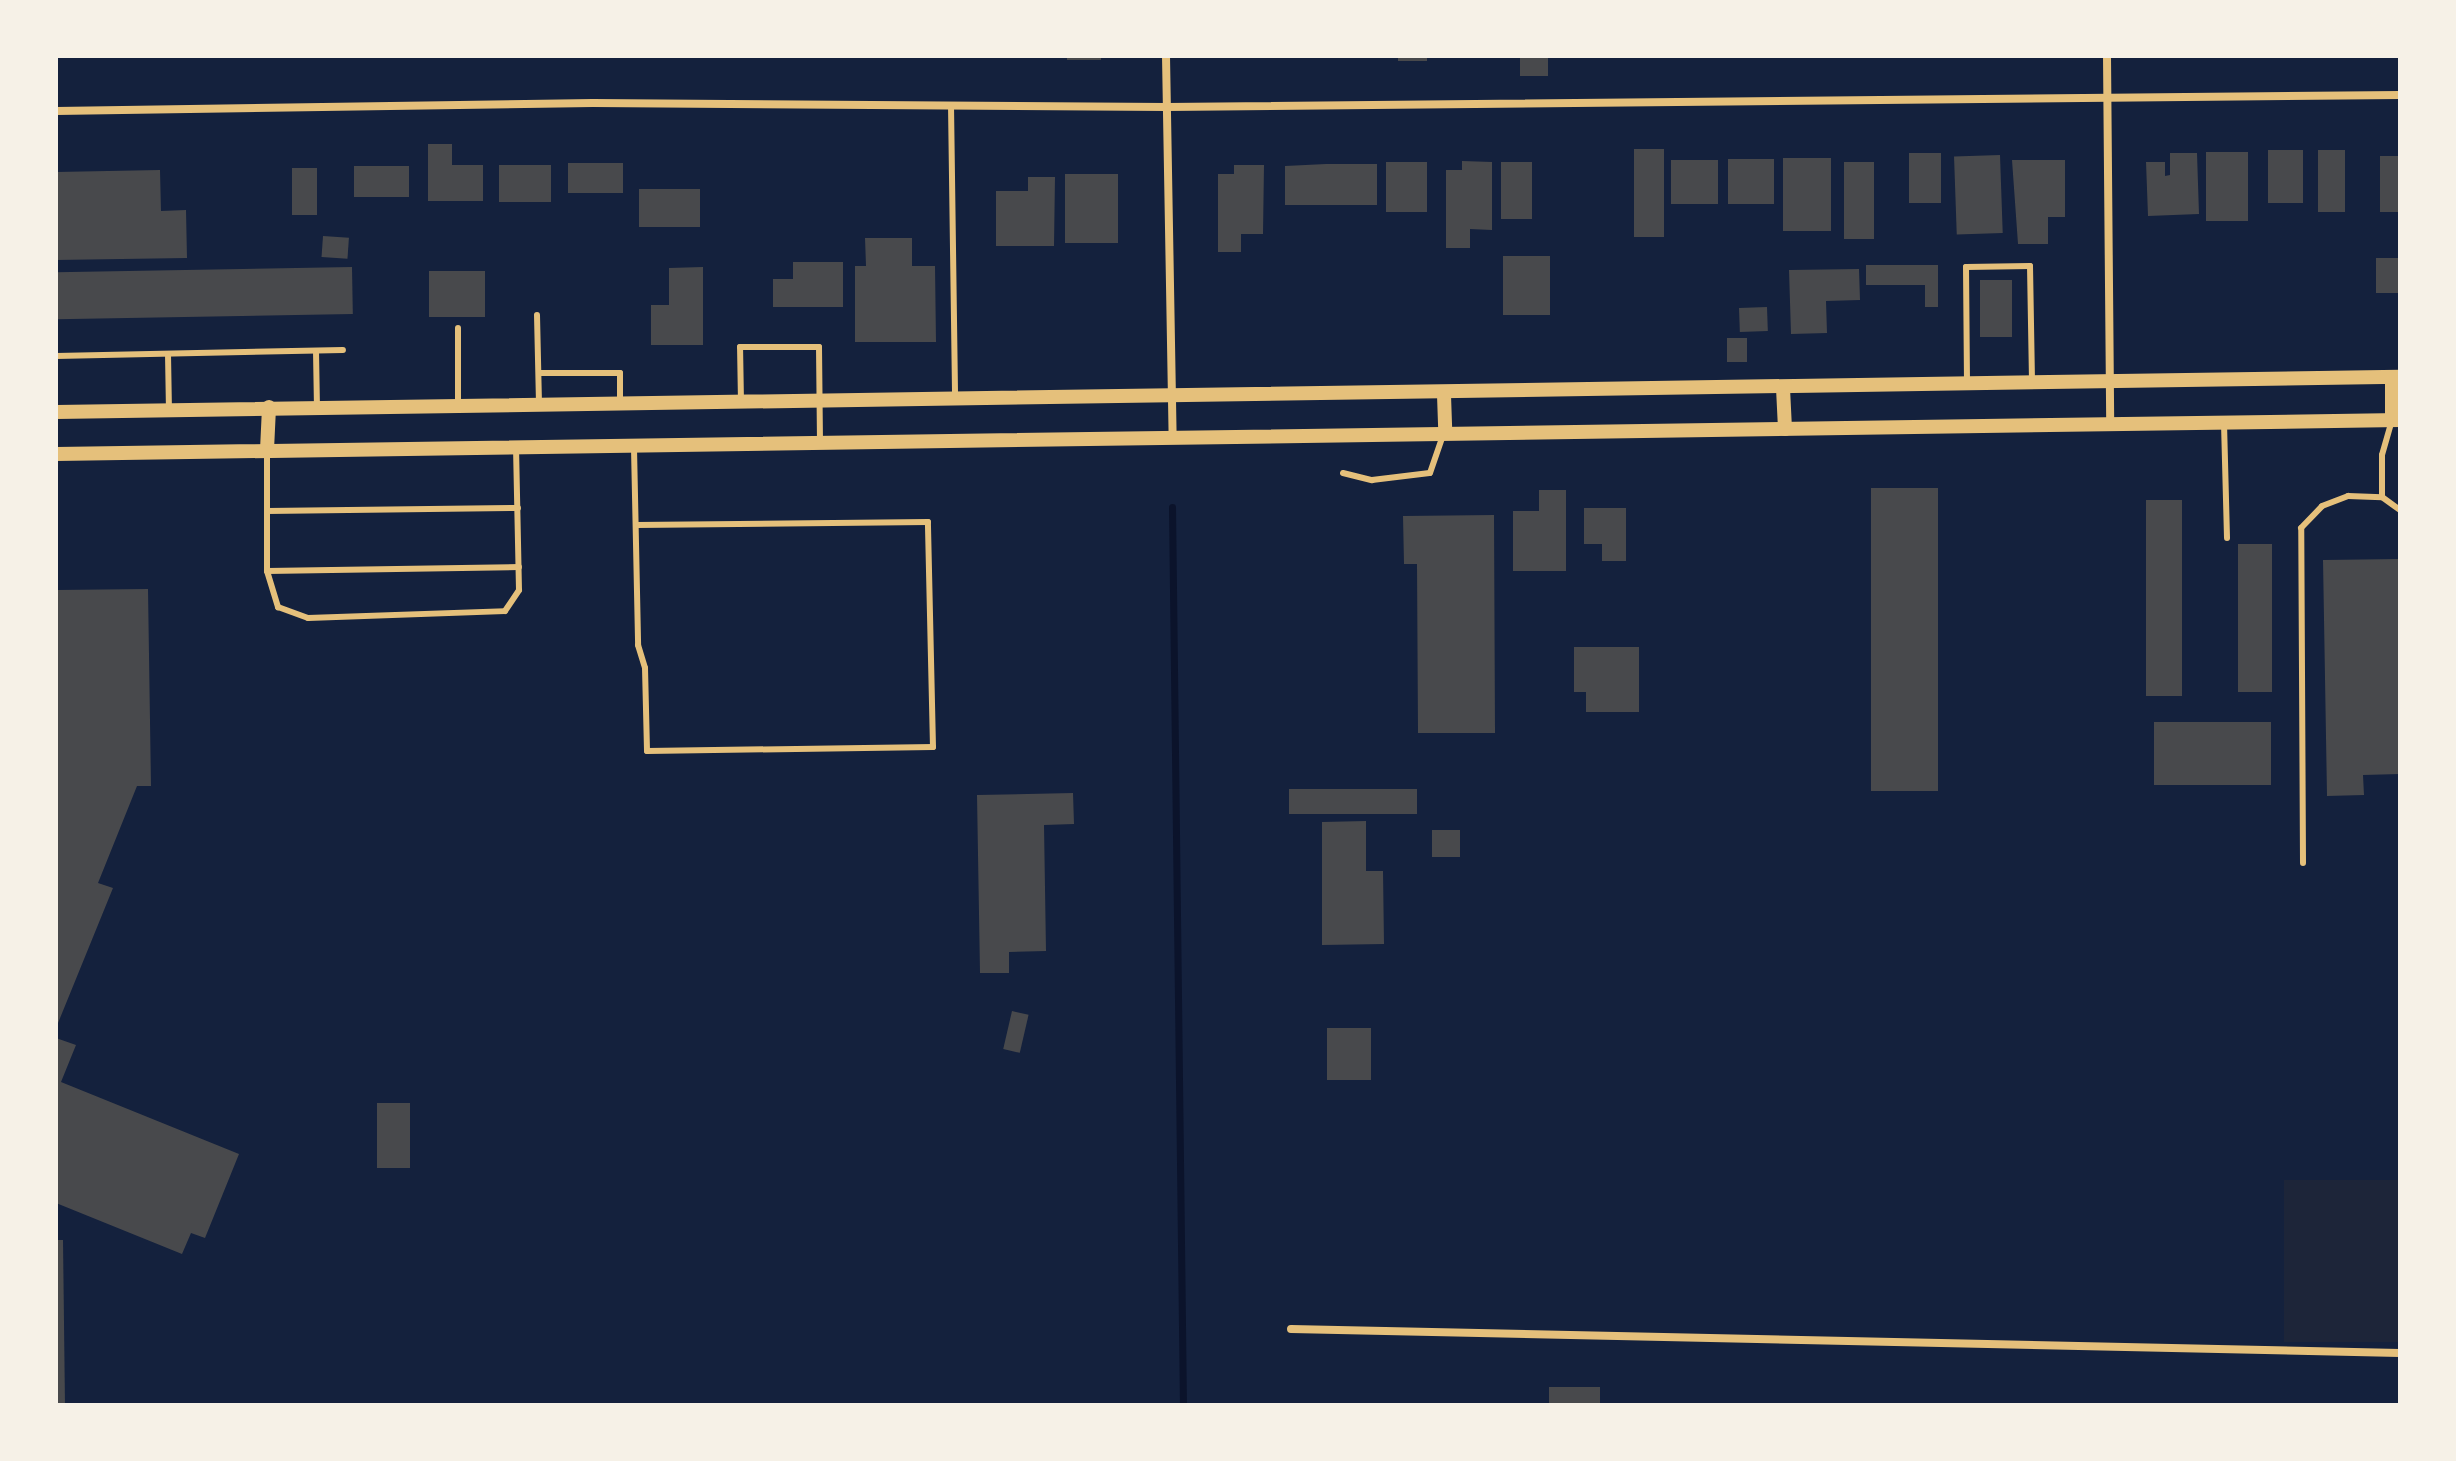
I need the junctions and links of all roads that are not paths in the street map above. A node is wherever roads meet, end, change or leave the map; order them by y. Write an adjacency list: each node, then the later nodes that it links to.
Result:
1 (1166, 56): 6 (street)
2 (2107, 56): 4 (street)
3 (2400, 95): 4 (street)
4 (2108, 99): 6 (street); 16 (street)
5 (951, 105): 6 (street); 7 (street); 22 (lane)
6 (1167, 107): 21 (street)
7 (56, 111)
8 (537, 315): 14 (lane)
9 (458, 328): 27 (lane)
10 (343, 350): 11 (lane)
11 (316, 351): 12 (lane); 28 (lane)
12 (168, 354): 13 (lane); 30 (lane)
13 (56, 356)
14 (539, 373): 25 (lane); 26 (lane)
15 (2396, 377): 16 (street); 32 (street)
16 (2109, 381): 17 (street); 34 (street)
17 (2032, 383): 18 (street); 18 (lane)
18 (1968, 384): 19 (street)
19 (1783, 388): 20 (street); 35 (street)
20 (1444, 395): 21 (street); 36 (street)
21 (1171, 398): 22 (street); 37 (street)
22 (955, 400): 23 (street)
23 (819, 401): 24 (street); 24 (lane); 38 (lane)
24 (741, 402): 25 (street)
25 (620, 403): 26 (street)
26 (539, 404): 27 (street)
27 (458, 405): 28 (street)
28 (317, 406): 29 (street)
29 (269, 407): 30 (street); 41 (street)
30 (169, 410): 31 (street)
31 (56, 412)
32 (2396, 420): 33 (street); 44 (lane)
33 (2224, 423): 34 (street); 49 (lane)
34 (2110, 425): 35 (street)
35 (1785, 429): 36 (street)
36 (1445, 431): 37 (street); 43 (lane)
37 (1173, 438): 38 (street)
38 (820, 445): 40 (street)
39 (516, 448): 40 (street); 41 (street); 45 (lane)
40 (634, 448): 48 (lane)
41 (267, 450): 42 (street); 47 (lane)
42 (56, 454)
43 (1343, 473)
44 (2382, 497): 46 (lane); 52 (lane)
45 (518, 508): 47 (lane); 50 (lane)
46 (2400, 510)
47 (267, 511): 51 (lane)
48 (636, 525): 48 (lane)
49 (2227, 538)
50 (519, 567): 51 (lane); 51 (lane)
51 (267, 571)
52 (2303, 863)
53 (1291, 1329): 54 (street)
54 (2400, 1353)

